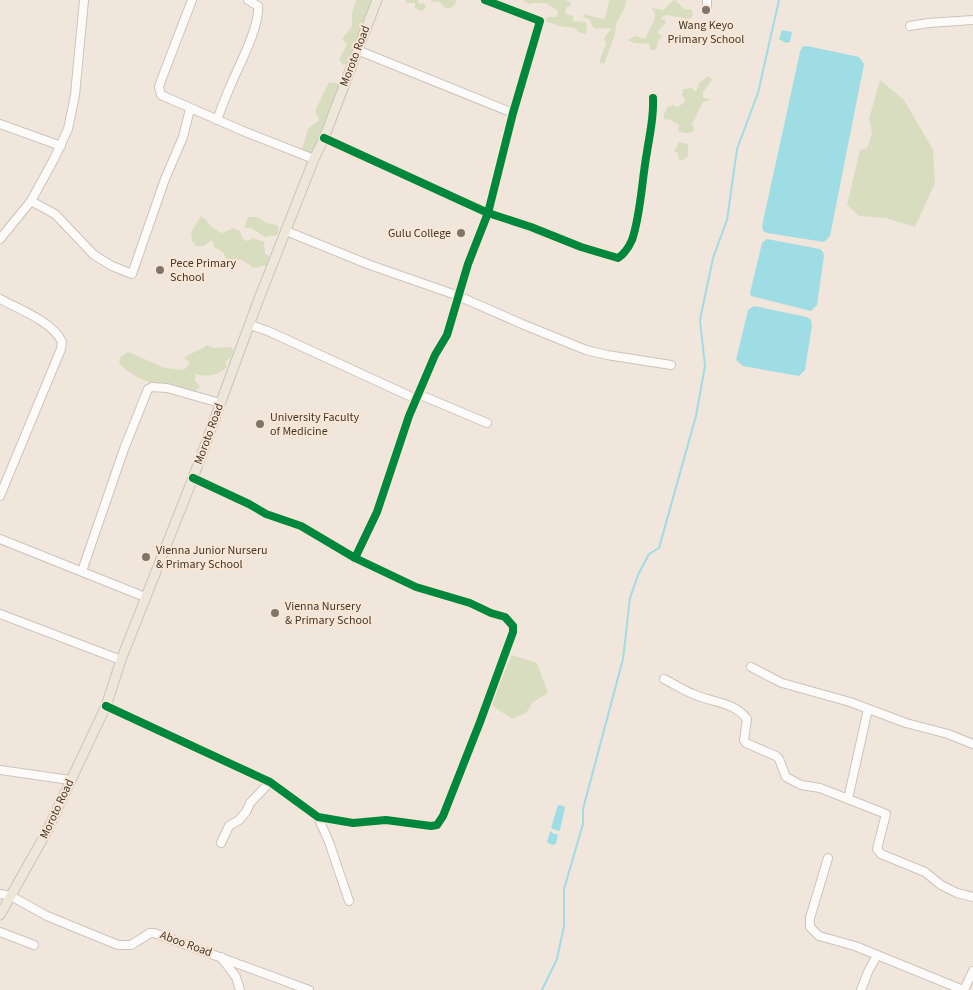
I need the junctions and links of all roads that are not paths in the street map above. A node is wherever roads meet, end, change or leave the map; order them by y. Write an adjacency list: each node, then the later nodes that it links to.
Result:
1 (84, 0): 15 (street)
2 (192, 0): 10 (street)
3 (248, 0): 12 (street)
4 (377, 0): 8 (main road, Moroto Road)
5 (485, 0): 11 (street)
6 (973, 20): 7 (street)
7 (910, 26)
8 (357, 50): 11 (street); 14 (main road, Moroto Road)
9 (653, 98): 18 (street)
10 (190, 109): 12 (street); 17 (street)
11 (514, 113): 18 (street)
12 (217, 120): 16 (street)
13 (0, 124): 15 (street)
14 (324, 138): 16 (main road, Moroto Road); 18 (street)
15 (60, 146): 17 (street)
16 (314, 159): 19 (main road, Moroto Road)
17 (31, 201): 20 (street)
18 (488, 213): 21 (street)
19 (286, 232): 21 (street); 23 (main road, Moroto Road)
20 (0, 239)
21 (459, 296): 24 (street); 25 (street)
22 (0, 299): 29 (street)
23 (250, 325): 25 (street); 26 (main road, Moroto Road)
24 (671, 366)
25 (417, 397): 27 (street); 31 (street)
26 (220, 403): 28 (main road, Moroto Road); 32 (street)
27 (487, 422)
28 (192, 478): 31 (street); 33 (main road, Moroto Road)
29 (0, 496)
30 (0, 539): 32 (street)
31 (355, 558): 45 (street)
32 (82, 571): 33 (street)
33 (145, 597): 35 (main road, Moroto Road)
34 (0, 614): 35 (street)
35 (121, 660): 38 (main road, Moroto Road)
36 (751, 667): 39 (street)
37 (664, 679): 44 (street)
38 (106, 706): 42 (main road, Moroto Road); 43 (street)
39 (868, 710): 40 (street); 44 (street)
40 (973, 744)
41 (0, 770): 42 (street)
42 (70, 780): 49 (main road, Moroto Road)
43 (270, 782): 45 (street); 46 (street)
44 (848, 799): 50 (street)
45 (318, 817): 51 (street)
46 (221, 843)
47 (828, 858): 55 (street)
48 (0, 894): 49 (street, Aboo Road)
49 (10, 896): 52 (main road, Moroto Road); 56 (street, Aboo Road)
50 (973, 897)
51 (349, 901)
52 (0, 915)
53 (0, 932): 54 (street)
54 (34, 946)
55 (877, 955): 60 (street); 61 (street)
56 (221, 957): 58 (street); 59 (street, Aboo Road)
57 (972, 976): 61 (street)
58 (240, 990)
59 (310, 990)
60 (861, 990)
61 (964, 990)

